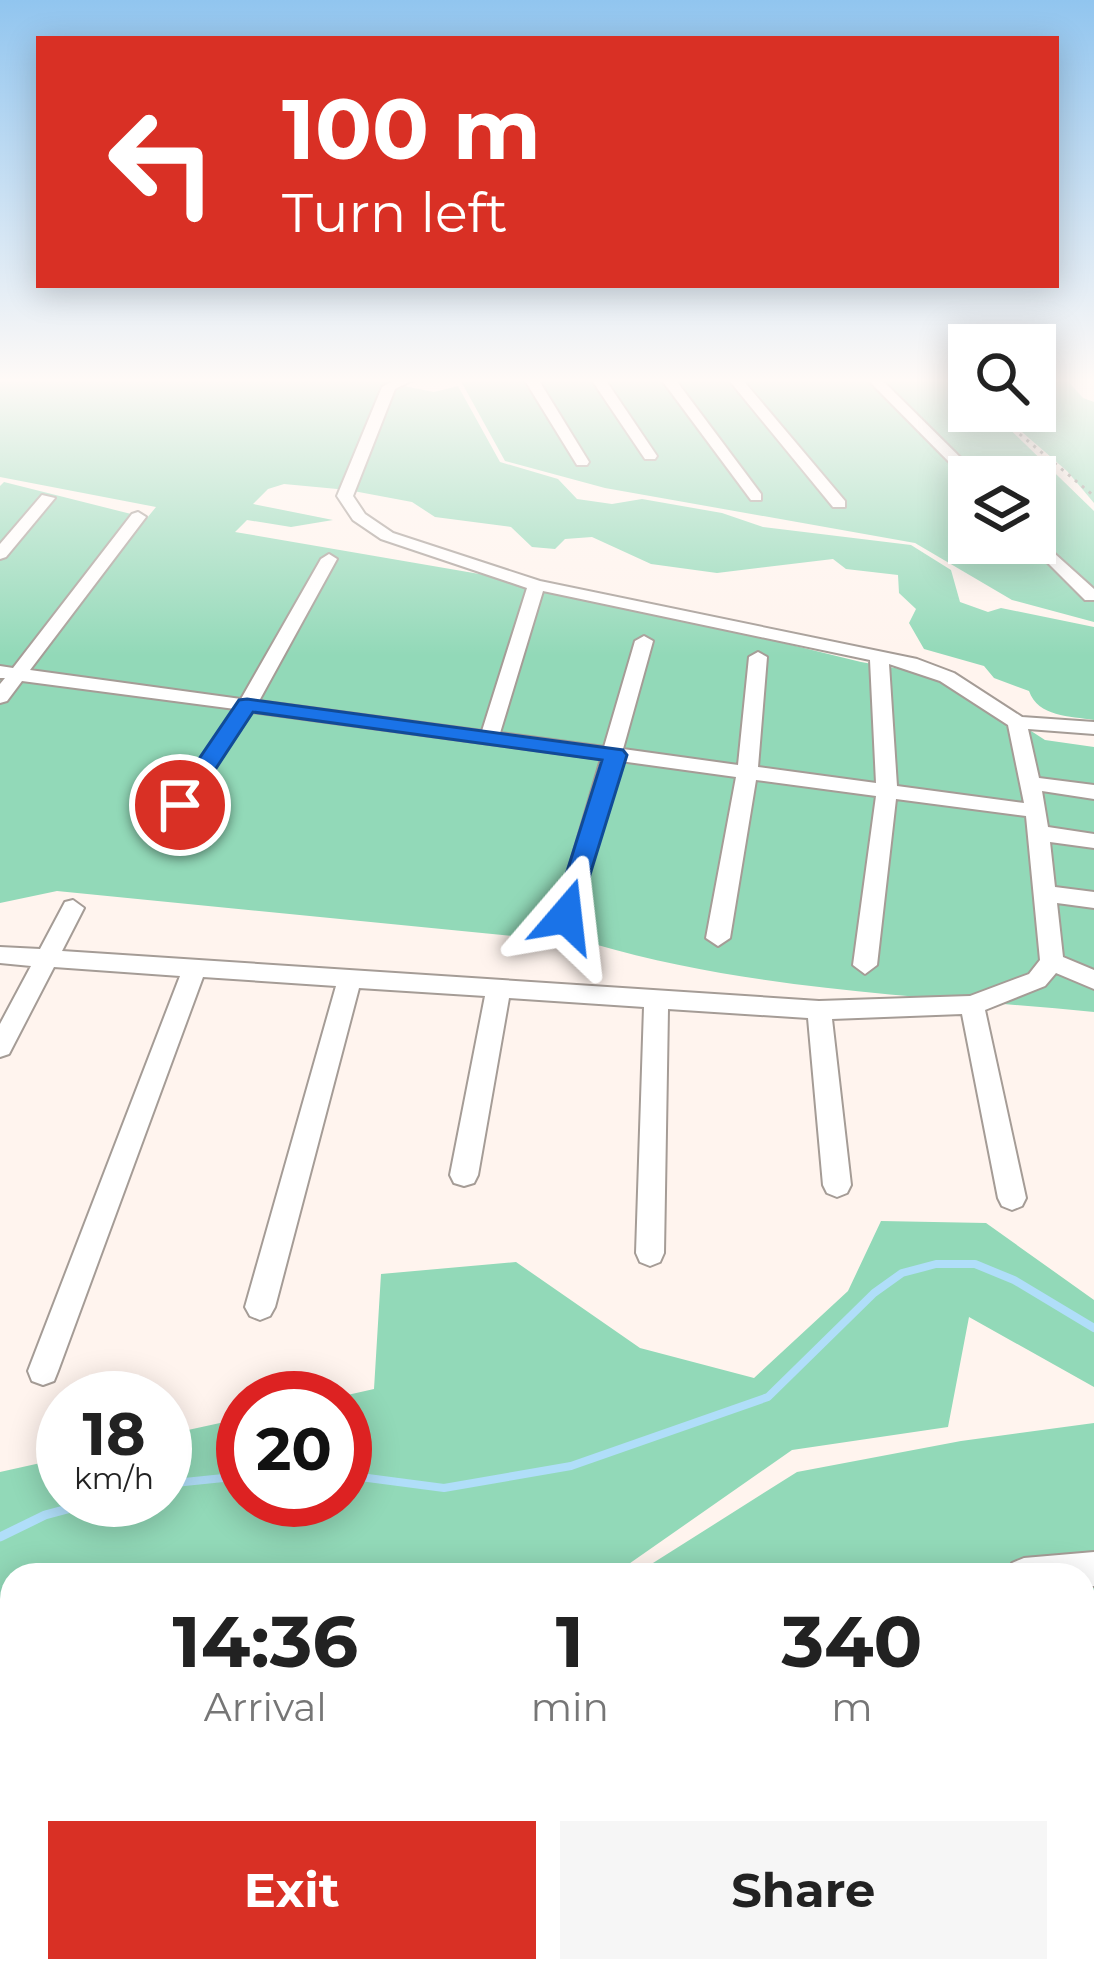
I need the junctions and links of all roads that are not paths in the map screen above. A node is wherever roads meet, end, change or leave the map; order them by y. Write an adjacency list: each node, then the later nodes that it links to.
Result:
1 (352, 472): 11 (street)
2 (737, 472): 4 (street)
3 (812, 472): 6 (street)
4 (756, 497)
5 (47, 498): 8 (street)
6 (839, 504)
7 (138, 517): 16 (street)
8 (0, 554)
9 (329, 559): 18 (street)
10 (1056, 562): 12 (street)
11 (536, 585): 14 (street); 21 (street)
12 (1090, 596)
13 (644, 641): 22 (street)
14 (879, 656): 19 (street); 25 (street)
15 (758, 657): 23 (street)
16 (10, 673): 17 (street); 18 (street)
17 (0, 697)
18 (247, 705): 21 (street); 27 (street)
19 (1017, 722): 20 (street); 24 (street)
20 (1094, 728)
21 (489, 738): 22 (street)
22 (615, 755): 23 (street); 33 (street)
23 (747, 772): 25 (street); 34 (street)
24 (1029, 783): 26 (street); 28 (street)
25 (887, 791): 28 (street); 38 (street)
26 (1094, 791)
27 (180, 805)
28 (1037, 822): 29 (street); 30 (street)
29 (1094, 841)
30 (1045, 893): 31 (street); 37 (street)
31 (1094, 900)
32 (73, 908): 36 (street)
33 (566, 916)
34 (718, 938)
35 (0, 955): 36 (street)
36 (46, 958): 39 (street); 46 (street)
37 (1052, 962): 40 (street); 44 (street)
38 (865, 965)
39 (194, 969): 41 (street); 52 (street)
40 (1094, 980)
41 (349, 981): 42 (street); 51 (street)
42 (498, 992): 43 (street); 47 (street)
43 (656, 1000): 45 (street); 50 (street)
44 (972, 1005): 45 (street); 49 (street)
45 (819, 1010): 48 (street)
46 (0, 1047)
47 (464, 1175)
48 (837, 1185)
49 (1012, 1198)
50 (650, 1252)
51 (260, 1307)
52 (43, 1371)

